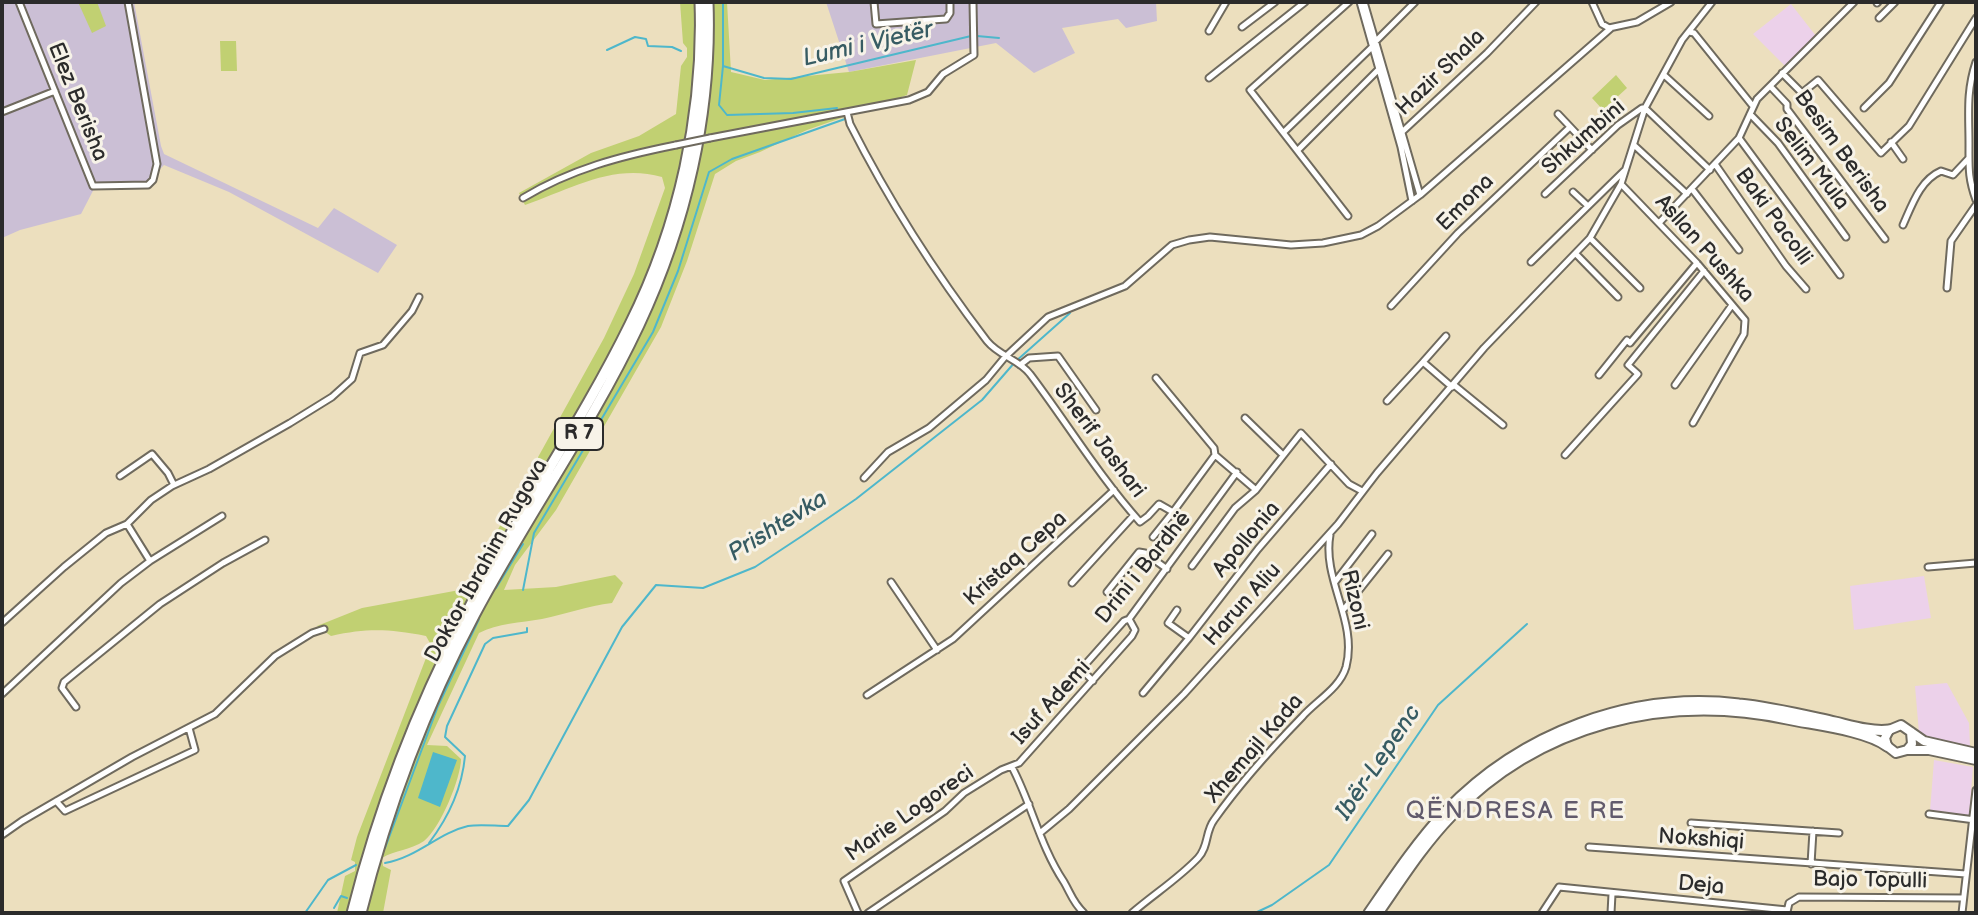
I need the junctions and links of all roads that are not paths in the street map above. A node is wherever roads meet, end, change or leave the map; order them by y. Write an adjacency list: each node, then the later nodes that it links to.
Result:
1 (19, 2): 34 (street, Elez Berisha)
2 (128, 2): 34 (street, Elez Berisha)
3 (700, 2): 164 (highway, Doktor Ibrahim Rugova / R 7)
4 (708, 2): 165 (highway, Doktor Ibrahim Rugova / R 7)
5 (874, 2): 6 (street)
6 (950, 2)
7 (973, 2): 39 (street)
8 (1226, 2): 25 (street)
9 (1275, 2): 23 (street)
10 (1305, 2): 32 (street)
11 (1349, 2): 44 (street)
12 (1415, 2): 27 (street)
13 (1536, 2): 45 (street, Hazir Shala)
14 (1592, 2): 24 (street)
15 (1671, 2): 24 (street)
16 (1712, 2): 26 (street, Harun Aliu)
17 (1854, 2): 30 (street)
18 (1895, 2): 21 (street)
19 (1941, 2): 37 (street)
20 (1363, 3): 27 (street)
21 (1879, 18)
22 (1976, 18): 48 (street)
23 (1242, 27)
24 (1611, 28): 62 (street)
25 (1209, 31)
26 (1688, 32): 31 (street, Harun Aliu); 35 (street)
27 (1373, 45): 29 (street); 44 (street)
28 (1976, 62): 52 (street)
29 (1381, 68): 45 (street); 50 (street); 53 (street)
30 (1782, 73): 33 (street); 48 (street)
31 (1664, 75): 36 (street, Harun Aliu); 42 (street)
32 (1209, 78)
33 (1770, 86): 35 (street); 72 (street, Besim Berisha)
34 (55, 91): 38 (street)
35 (1752, 106): 40 (street)
36 (1645, 108): 49 (street, Harun Aliu); 51 (street, Shkumbini); 56 (street, Baki Pacolli)
37 (1864, 108)
38 (2, 112)
39 (847, 112): 63 (street, bridge); 87 (street, Sherif Jashari)
40 (1749, 113): 46 (street); 70 (street, Selim Mula)
41 (1558, 114): 43 (street)
42 (1709, 116)
43 (1570, 127): 51 (street); 85 (street, Emona)
44 (1284, 132): 50 (street)
45 (1402, 133): 53 (street)
46 (1739, 138): 56 (street); 78 (street)
47 (1976, 139): 52 (street)
48 (1891, 142): 54 (street)
49 (1635, 146): 57 (street, Harun Aliu); 60 (street)
50 (1298, 150): 67 (street)
51 (1592, 150): 61 (street, Shkumbini)
52 (1969, 150): 55 (street)
53 (1405, 154): 62 (street); 64 (street)
54 (1903, 159)
55 (1968, 159): 65 (street); 69 (street)
56 (1712, 167): 60 (street); 81 (street, Baki Pacolli)
57 (1628, 168): 58 (street, Harun Aliu); 66 (street)
58 (1621, 184): 68 (street, Asllan Pushka); 71 (street, Harun Aliu)
59 (1573, 192): 66 (street)
60 (1690, 192): 68 (street); 73 (street)
61 (1545, 194)
62 (1420, 195): 64 (street)
63 (523, 198)
64 (1412, 201): 87 (street)
65 (1976, 203): 80 (street)
66 (1588, 206): 75 (street)
67 (1348, 216)
68 (1659, 223): 76 (street, Asllan Pushka)
69 (1903, 225)
70 (1846, 237)
71 (1590, 238): 74 (street, Harun Aliu); 79 (street)
72 (1885, 239)
73 (1739, 250)
74 (1576, 254): 83 (street); 92 (street, Harun Aliu)
75 (1531, 262)
76 (1697, 263): 77 (street, Asllan Pushka); 89 (street)
77 (1704, 271): 84 (street, Asllan Pushka); 100 (street)
78 (1840, 275)
79 (1640, 288)
80 (1947, 288)
81 (1806, 289)
82 (419, 297): 105 (street)
83 (1618, 297)
84 (1732, 305): 91 (street); 96 (street, Asllan Pushka)
85 (1391, 306)
86 (1446, 336): 88 (street)
87 (1013, 362): 94 (street); 104 (street); 106 (street, Sherif Jashari)
88 (1423, 362): 92 (street); 93 (street)
89 (1599, 375)
90 (1156, 378): 98 (street)
91 (1675, 385)
92 (1453, 386): 97 (street); 108 (street, Harun Aliu)
93 (1387, 401)
94 (1096, 410)
95 (1245, 418): 99 (street)
96 (1693, 423)
97 (1503, 425)
98 (1215, 455): 102 (street); 109 (street, Sherif Jashari)
99 (1283, 455): 101 (street); 107 (street)
100 (1565, 455)
101 (1331, 464): 108 (street); 132 (street, Apollonia)
102 (1237, 472): 107 (street); 122 (street, Drini i Bardhë)
103 (120, 476): 105 (street)
104 (864, 478)
105 (174, 485): 112 (street)
106 (1114, 490): 110 (street, Sherif Jashari); 133 (street, Kristaq Cepa)
107 (1256, 490): 120 (street)
108 (1362, 491): 113 (street, Harun Aliu)
109 (1173, 512): 110 (street, Sherif Jashari); 115 (street)
110 (1134, 515): 125 (street)
111 (222, 516): 118 (street)
112 (127, 524): 118 (street); 130 (street)
113 (1331, 532): 124 (street, Rizoni); 155 (street, Harun Aliu)
114 (1372, 534): 124 (street)
115 (1153, 537)
116 (265, 540): 139 (street)
117 (1388, 554): 127 (street)
118 (150, 561): 137 (street)
119 (1976, 563): 121 (street)
120 (1192, 566)
121 (1928, 567)
122 (1167, 569): 126 (street); 129 (street, Drini i Bardhë)
123 (891, 582): 133 (street)
124 (1335, 582): 127 (street, Rizoni)
125 (1072, 583)
126 (1107, 592)
127 (1343, 609): 134 (street, Rizoni)
128 (1177, 610): 132 (street)
129 (1129, 619): 135 (street, Isuf Ademi); 135 (street, Drini i Bardhë)
130 (2, 623)
131 (324, 629): 140 (street)
132 (1189, 638): 136 (street, Apollonia)
133 (937, 650): 138 (street, Kristaq Cepa)
134 (1343, 675): 169 (street, Xhemajl Kada)
135 (1093, 681): 147 (street, Isuf Ademi)
136 (1143, 693)
137 (2, 694)
138 (867, 695)
139 (76, 707)
140 (189, 728): 149 (street); 149 (street)
141 (1889, 730): 142 (main road); 143 (main road); 170 (highway)
142 (1911, 732): 144 (main road); 145 (main road)
143 (1887, 746): 144 (main road); 171 (highway)
144 (1907, 750): 146 (main road)
145 (1976, 753)
146 (1976, 760)
147 (1012, 767): 150 (street); 166 (street, Marie Logoreci)
148 (1976, 790): 152 (street)
149 (56, 801): 157 (street)
150 (1029, 804): 155 (street); 167 (street)
151 (1929, 814): 152 (street)
152 (1975, 820): 160 (street)
153 (1691, 823): 154 (street, Nokshiqi)
154 (1813, 831): 156 (street, Nokshiqi); 159 (street)
155 (1040, 833): 168 (street)
156 (1839, 833)
157 (2, 835)
158 (1589, 847): 159 (street, Nokshiqi)
159 (1811, 864): 160 (street, Nokshiqi)
160 (1966, 874): 162 (street)
161 (1613, 894): 163 (street, Deja); 172 (street, Deja); 173 (street)
162 (1963, 898): 163 (street, Bajo Topulli); 174 (street)
163 (1787, 911)
164 (352, 913)
165 (361, 913)
166 (858, 913)
167 (868, 913)
168 (1084, 913)
169 (1132, 913)
170 (1369, 913)
171 (1378, 913)
172 (1542, 913)
173 (1611, 913)
174 (1962, 913)

